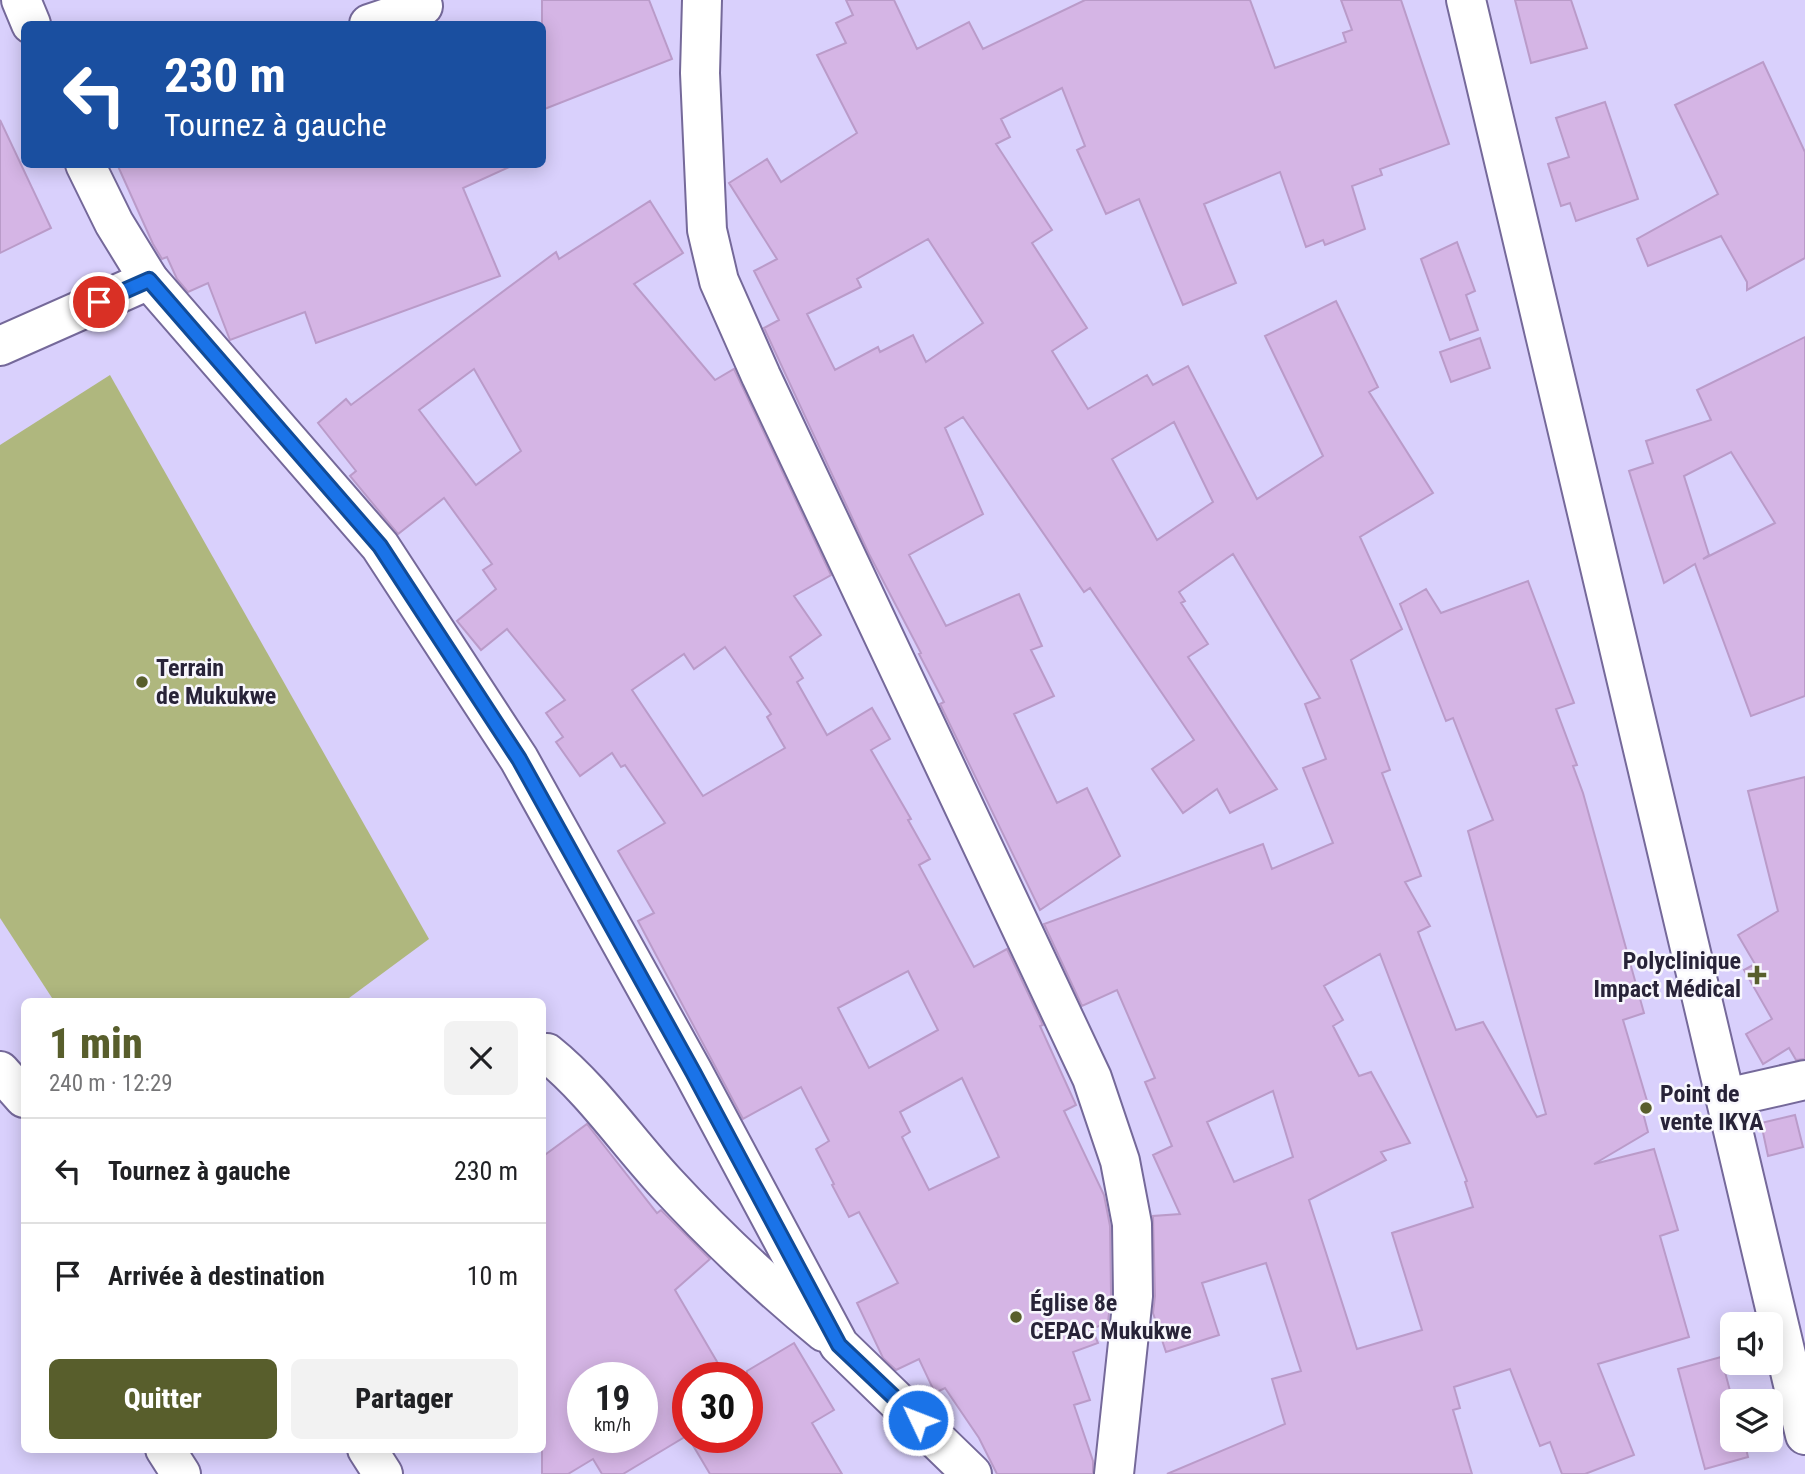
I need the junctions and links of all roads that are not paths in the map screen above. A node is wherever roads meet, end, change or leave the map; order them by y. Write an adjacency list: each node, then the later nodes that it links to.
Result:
1 (20, 0): 5 (street)
2 (702, 0): 22 (street)
3 (1466, 0): 14 (street)
4 (422, 6): 6 (street)
5 (30, 21)
6 (378, 21)
7 (87, 168): 8 (street)
8 (149, 280): 9 (street); 15 (street)
9 (0, 346)
10 (546, 1053): 15 (street)
11 (0, 1071): 13 (street)
12 (1805, 1080): 14 (street)
13 (21, 1095)
14 (1726, 1098): 16 (street)
15 (839, 1345): 21 (street)
16 (1805, 1436)
17 (168, 1453): 19 (street)
18 (370, 1453): 20 (street)
19 (181, 1474)
20 (383, 1474)
21 (972, 1474)
22 (1114, 1474)

